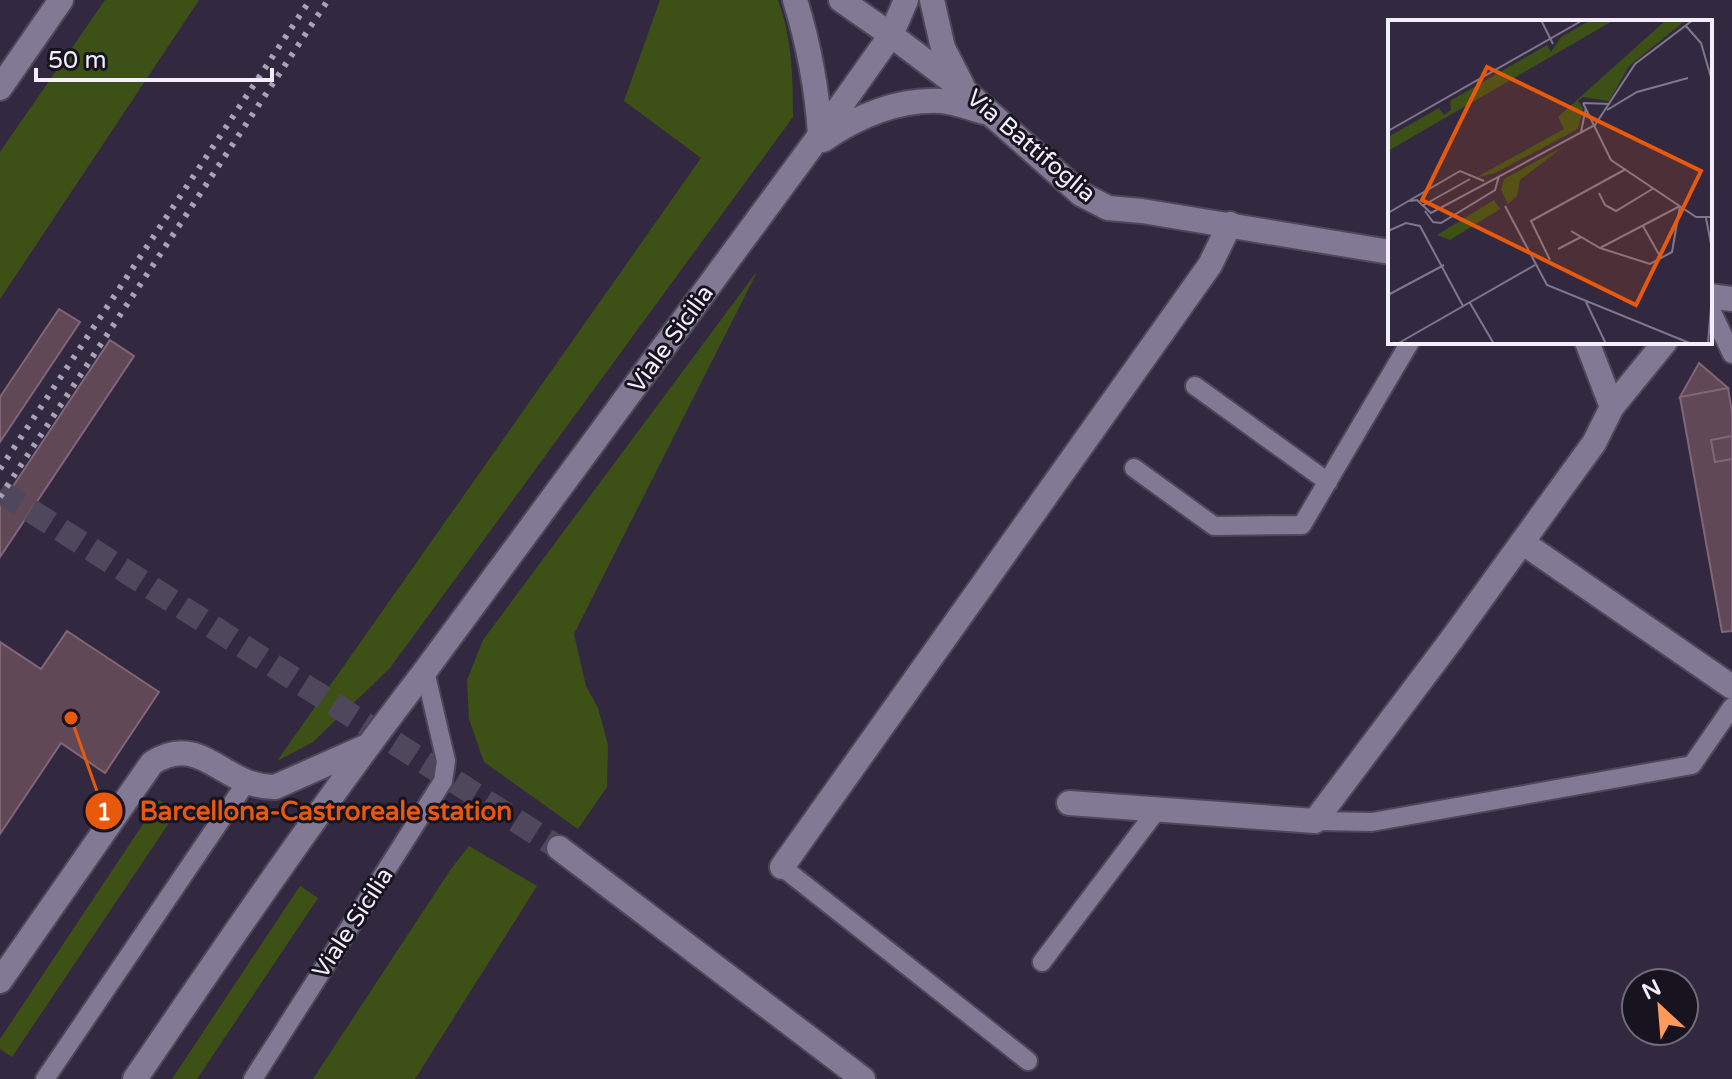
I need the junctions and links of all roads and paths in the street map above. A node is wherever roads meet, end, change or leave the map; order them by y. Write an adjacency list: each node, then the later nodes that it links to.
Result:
1 (61, 0): 7 (street)
2 (795, 0): 10 (street)
3 (841, 0): 6 (street, Via Battifoglia)
4 (906, 0): 6 (street, Viale Sicilia)
5 (932, 0): 8 (street)
6 (891, 35): 8 (street, Via Battifoglia); 10 (street, Viale Sicilia)
7 (0, 88)
8 (965, 91): 9 (street, Via Battifoglia)
9 (988, 113): 10 (street); 11 (street, Via Battifoglia)
10 (814, 143): 25 (street, Viale Sicilia)
11 (1230, 224): 12 (street, Via Battifoglia); 34 (street)
12 (1388, 252)
13 (1712, 296): 14 (street)
14 (1732, 299)
15 (1712, 312): 19 (lane)
16 (1409, 344): 23 (lane)
17 (1588, 344): 21 (street)
18 (1663, 344): 21 (street)
19 (1732, 354)
20 (1195, 386): 23 (lane)
21 (1612, 407): 24 (street)
22 (1134, 468): 23 (lane)
23 (1328, 482)
24 (1522, 542): 26 (street); 32 (street)
25 (425, 671): 28 (street, Viale Sicilia); 40 (lane, Viale Sicilia)
26 (1732, 687)
27 (1732, 707): 32 (lane)
28 (367, 746): 29 (street, Viale Sicilia); 39 (street, Viale Sicilia)
29 (246, 783): 36 (street, Viale Sicilia); 38 (lane)
30 (1069, 803): 31 (street)
31 (1157, 810): 32 (street); 35 (lane)
32 (1315, 821)
33 (559, 848): 41 (street)
34 (782, 867): 37 (lane)
35 (1042, 962)
36 (0, 981)
37 (1028, 1061)
38 (45, 1079)
39 (135, 1079)
40 (253, 1079)
41 (863, 1079)

